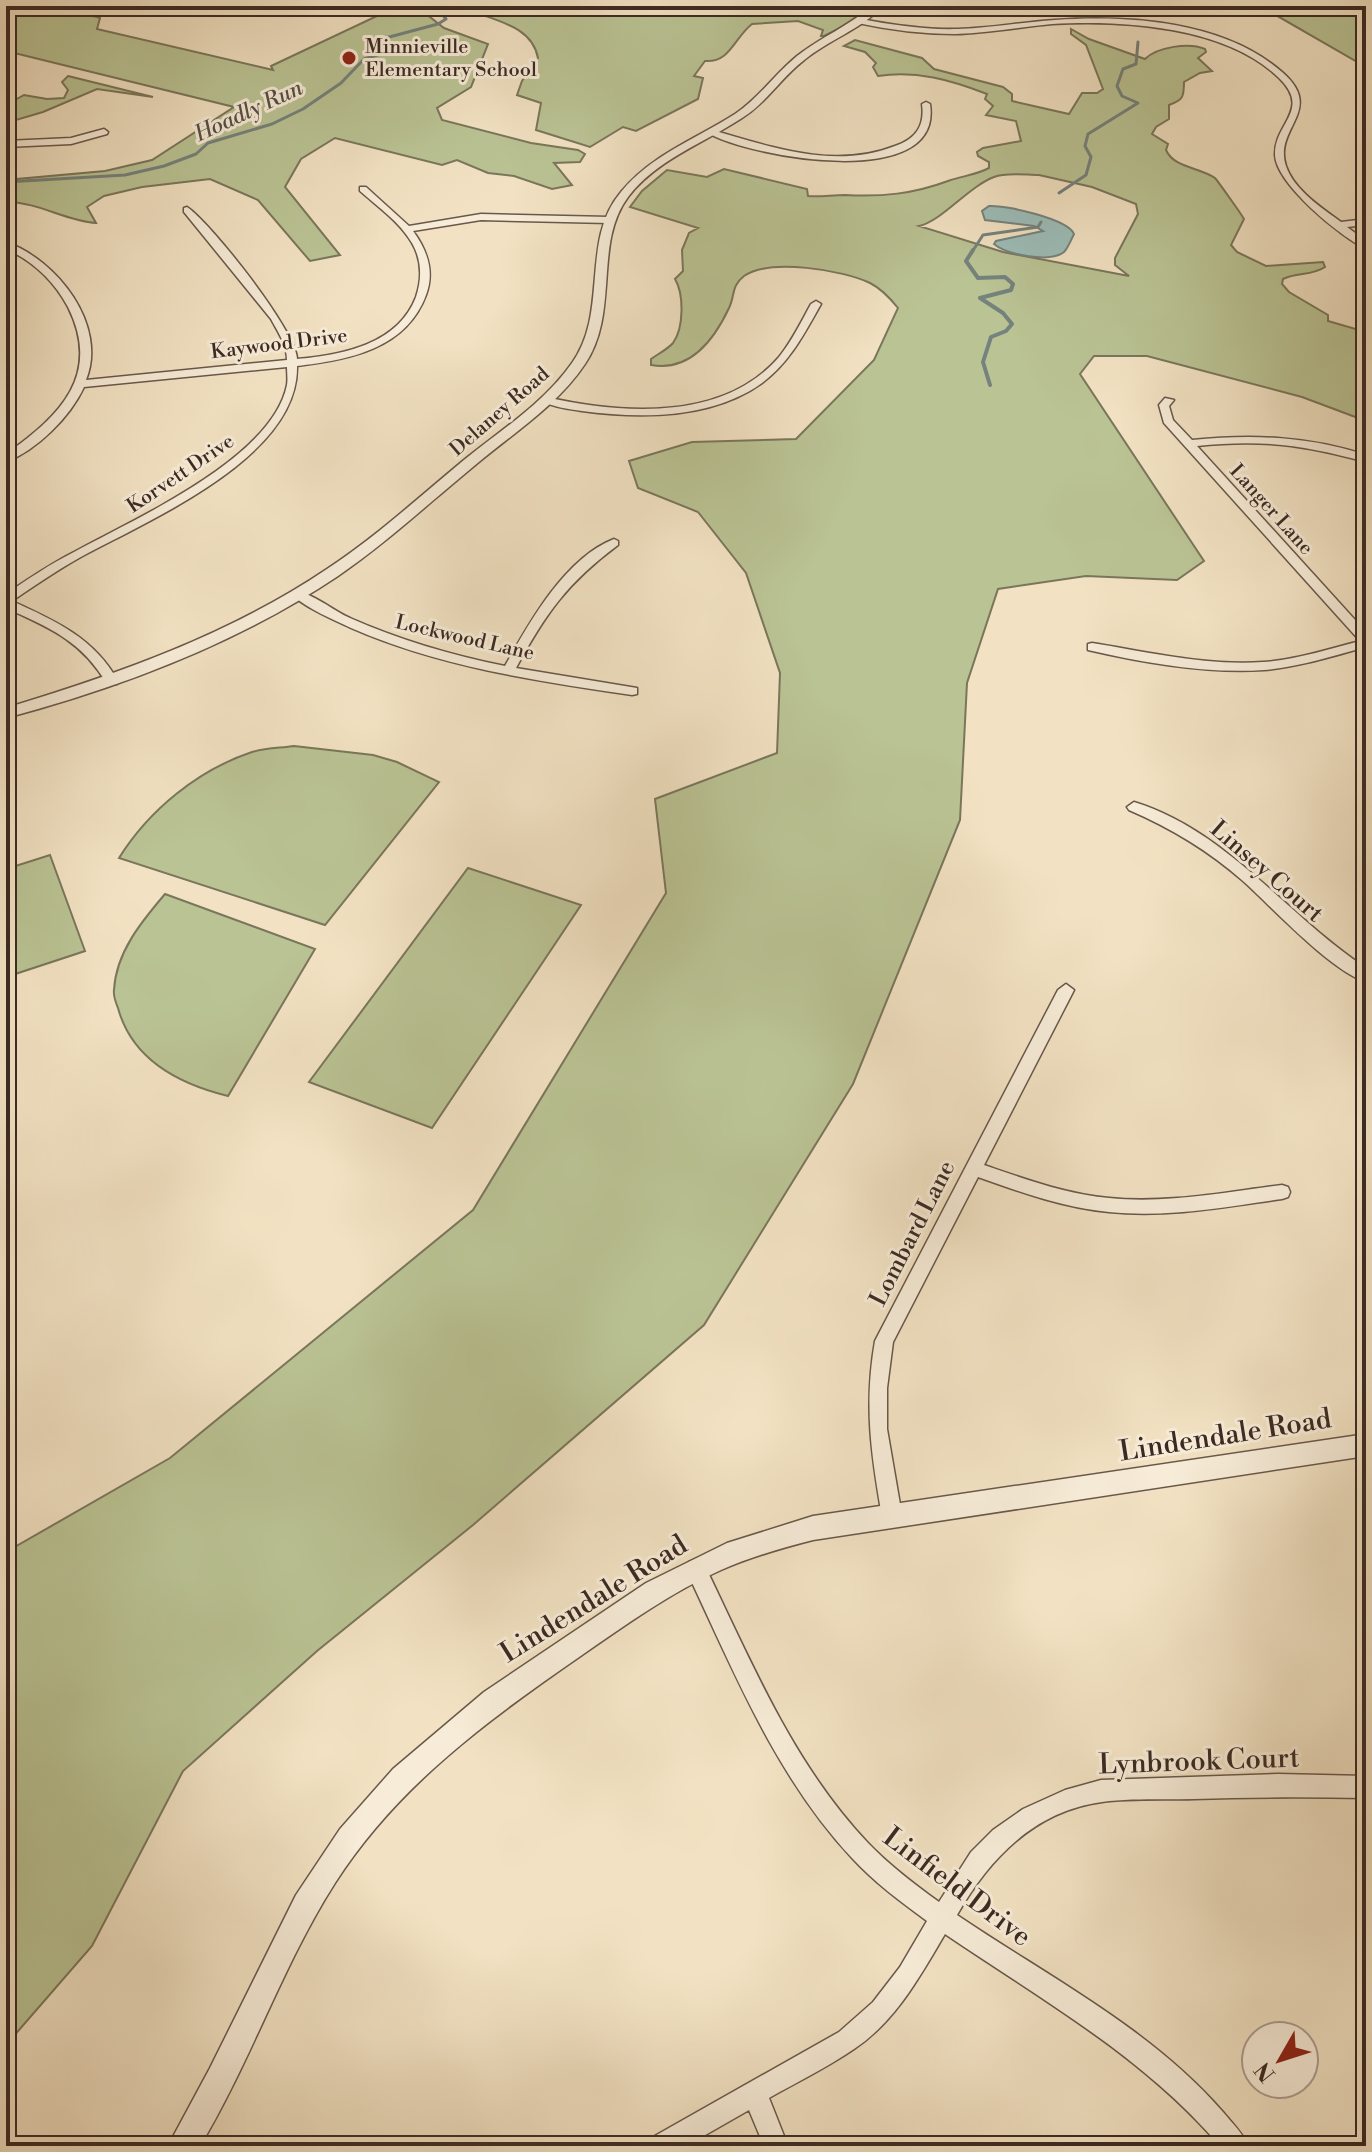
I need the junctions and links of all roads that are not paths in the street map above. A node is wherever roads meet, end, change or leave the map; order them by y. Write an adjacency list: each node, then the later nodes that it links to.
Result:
1 (878, 6): 2 (street, Delaney Road)
2 (861, 21): 5 (street, Delaney Road); 11 (street)
3 (926, 104): 5 (street)
4 (104, 132): 6 (street)
5 (712, 133): 9 (street, Delaney Road)
6 (6, 144)
7 (363, 189): 12 (street, Kaywood Drive)
8 (187, 210): 16 (street)
9 (609, 220): 12 (street); 18 (street, Delaney Road)
10 (1366, 222): 11 (street)
11 (1341, 225): 14 (street)
12 (406, 229): 16 (street, Kaywood Drive)
13 (6, 245): 17 (street)
14 (1366, 246)
15 (816, 304): 18 (street)
16 (294, 361): 17 (street, Kaywood Drive); 25 (street, Korvett Drive)
17 (80, 384): 21 (street)
18 (546, 400): 24 (street, Delaney Road)
19 (1169, 400): 20 (street, Langer Lane)
20 (1189, 444): 22 (street); 26 (street, Langer Lane)
21 (6, 459)
22 (1366, 459)
23 (614, 543): 28 (street)
24 (298, 595): 28 (street, Lockwood Lane); 29 (street, Delaney Road)
25 (6, 601): 29 (street)
26 (1366, 641): 27 (street)
27 (1092, 647)
28 (509, 670): 30 (street, Lockwood Lane)
29 (112, 681): 31 (street, Delaney Road)
30 (632, 691)
31 (6, 713)
32 (1134, 807): 33 (street, Linsey Court)
33 (1366, 976)
34 (1066, 990): 35 (street, Lombard Lane)
35 (973, 1168): 36 (street); 38 (street, Lombard Lane)
36 (1282, 1192)
37 (1366, 1445): 38 (street, Lindendale Road)
38 (892, 1516): 39 (street, Lindendale Road)
39 (696, 1569): 41 (street, Linfield Drive); 43 (street, Lindendale Road)
40 (1366, 1787): 41 (street, Lynbrook Court)
41 (942, 1917): 42 (street, Lynbrook Court); 46 (street, Linfield Drive)
42 (755, 2094): 44 (street, Lynbrook Court); 45 (street)
43 (183, 2146)
44 (662, 2146)
45 (776, 2146)
46 (1236, 2146)

